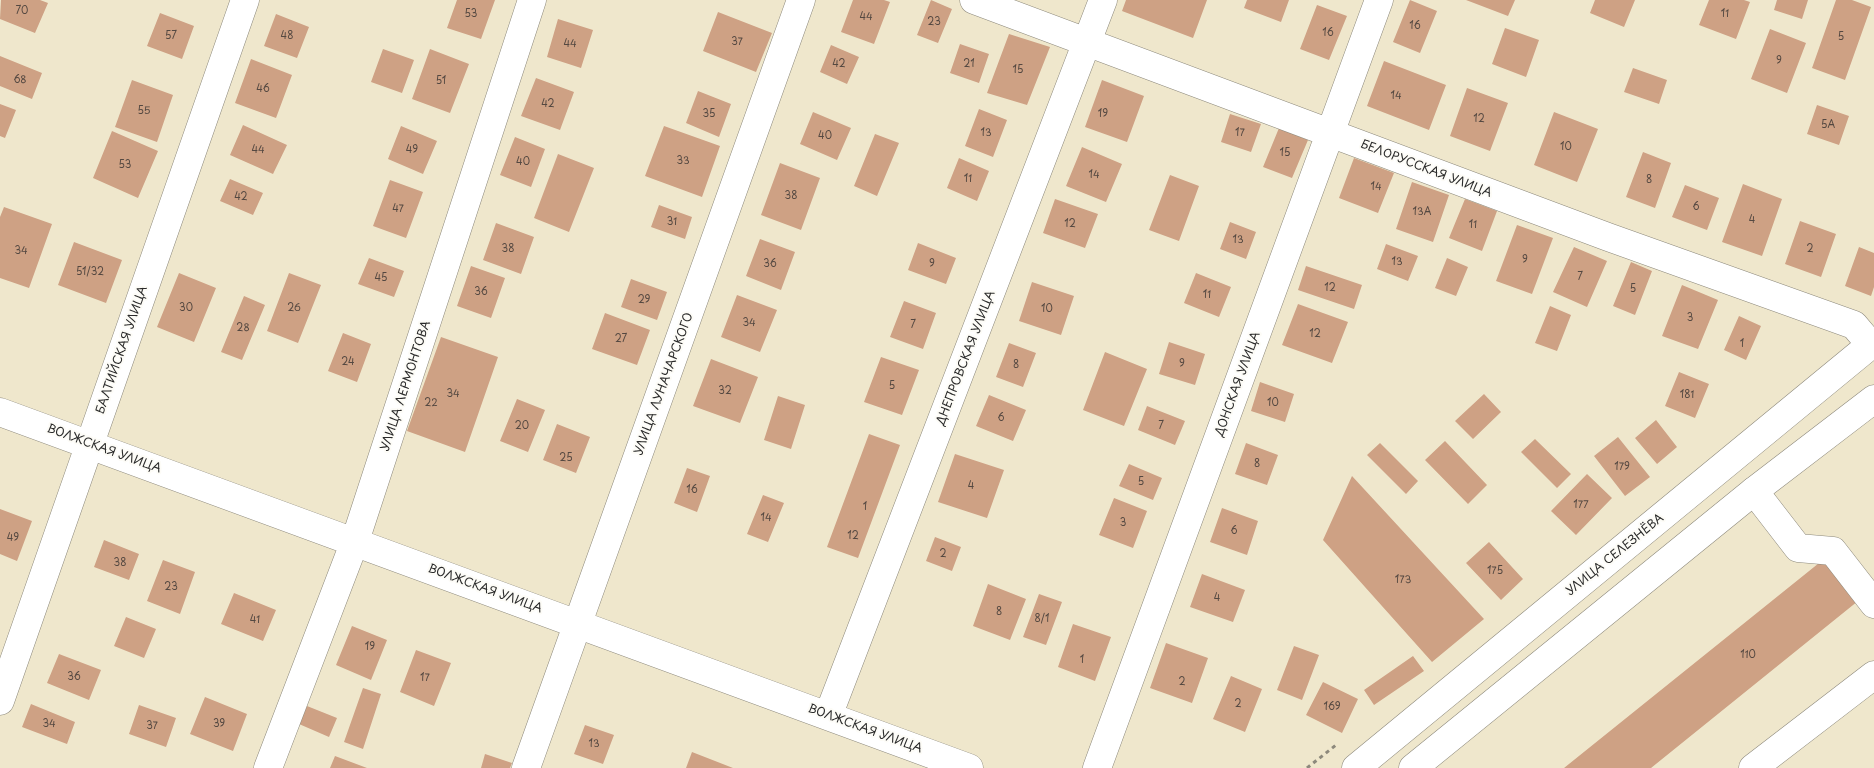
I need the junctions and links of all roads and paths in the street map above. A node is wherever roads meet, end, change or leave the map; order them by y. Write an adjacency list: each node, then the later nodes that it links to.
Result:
1 (245, 0): 12 (street, БАЛТИЙСКАЯ УЛИЦА)
2 (532, 0): 14 (street, УЛИЦА ЛЕРМОНТОВА)
3 (801, 0): 16 (street, УЛИЦА ЛУНАЧАРСКОГО)
4 (974, 0): 7 (street, БЕЛОРУССКАЯ УЛИЦА)
5 (1102, 0): 7 (street, ДНЕПРОВСКАЯ УЛИЦА)
6 (1379, 0): 8 (street, ДОНСКАЯ УЛИЦА)
7 (1088, 42): 8 (street, БЕЛОРУССКАЯ УЛИЦА); 19 (street, ДНЕПРОВСКАЯ УЛИЦА)
8 (1330, 133): 9 (street, БЕЛОРУССКАЯ УЛИЦА); 23 (street, ДОНСКАЯ УЛИЦА)
9 (1872, 343): 24 (street, УЛИЦА СЕЛЕЗНЁВА)
10 (1874, 399): 13 (street)
11 (0, 412): 12 (street, ВОЛЖСКАЯ УЛИЦА)
12 (90, 444): 14 (street, ВОЛЖСКАЯ УЛИЦА); 18 (street, БАЛТИЙСКАЯ УЛИЦА)
13 (1754, 491): 15 (street); 25 (street)
14 (355, 541): 16 (street, ВОЛЖСКАЯ УЛИЦА); 20 (street, УЛИЦА ЛЕРМОНТОВА)
15 (1874, 604)
16 (578, 623): 19 (street, ВОЛЖСКАЯ УЛИЦА); 21 (street, УЛИЦА ЛУНАЧАРСКОГО)
17 (1874, 675): 26 (street)
18 (0, 701)
19 (828, 716): 22 (street, ВОЛЖСКАЯ УЛИЦА)
20 (268, 768)
21 (526, 768)
22 (969, 768)
23 (1097, 768)
24 (1356, 768)
25 (1413, 768)
26 (1753, 768)

